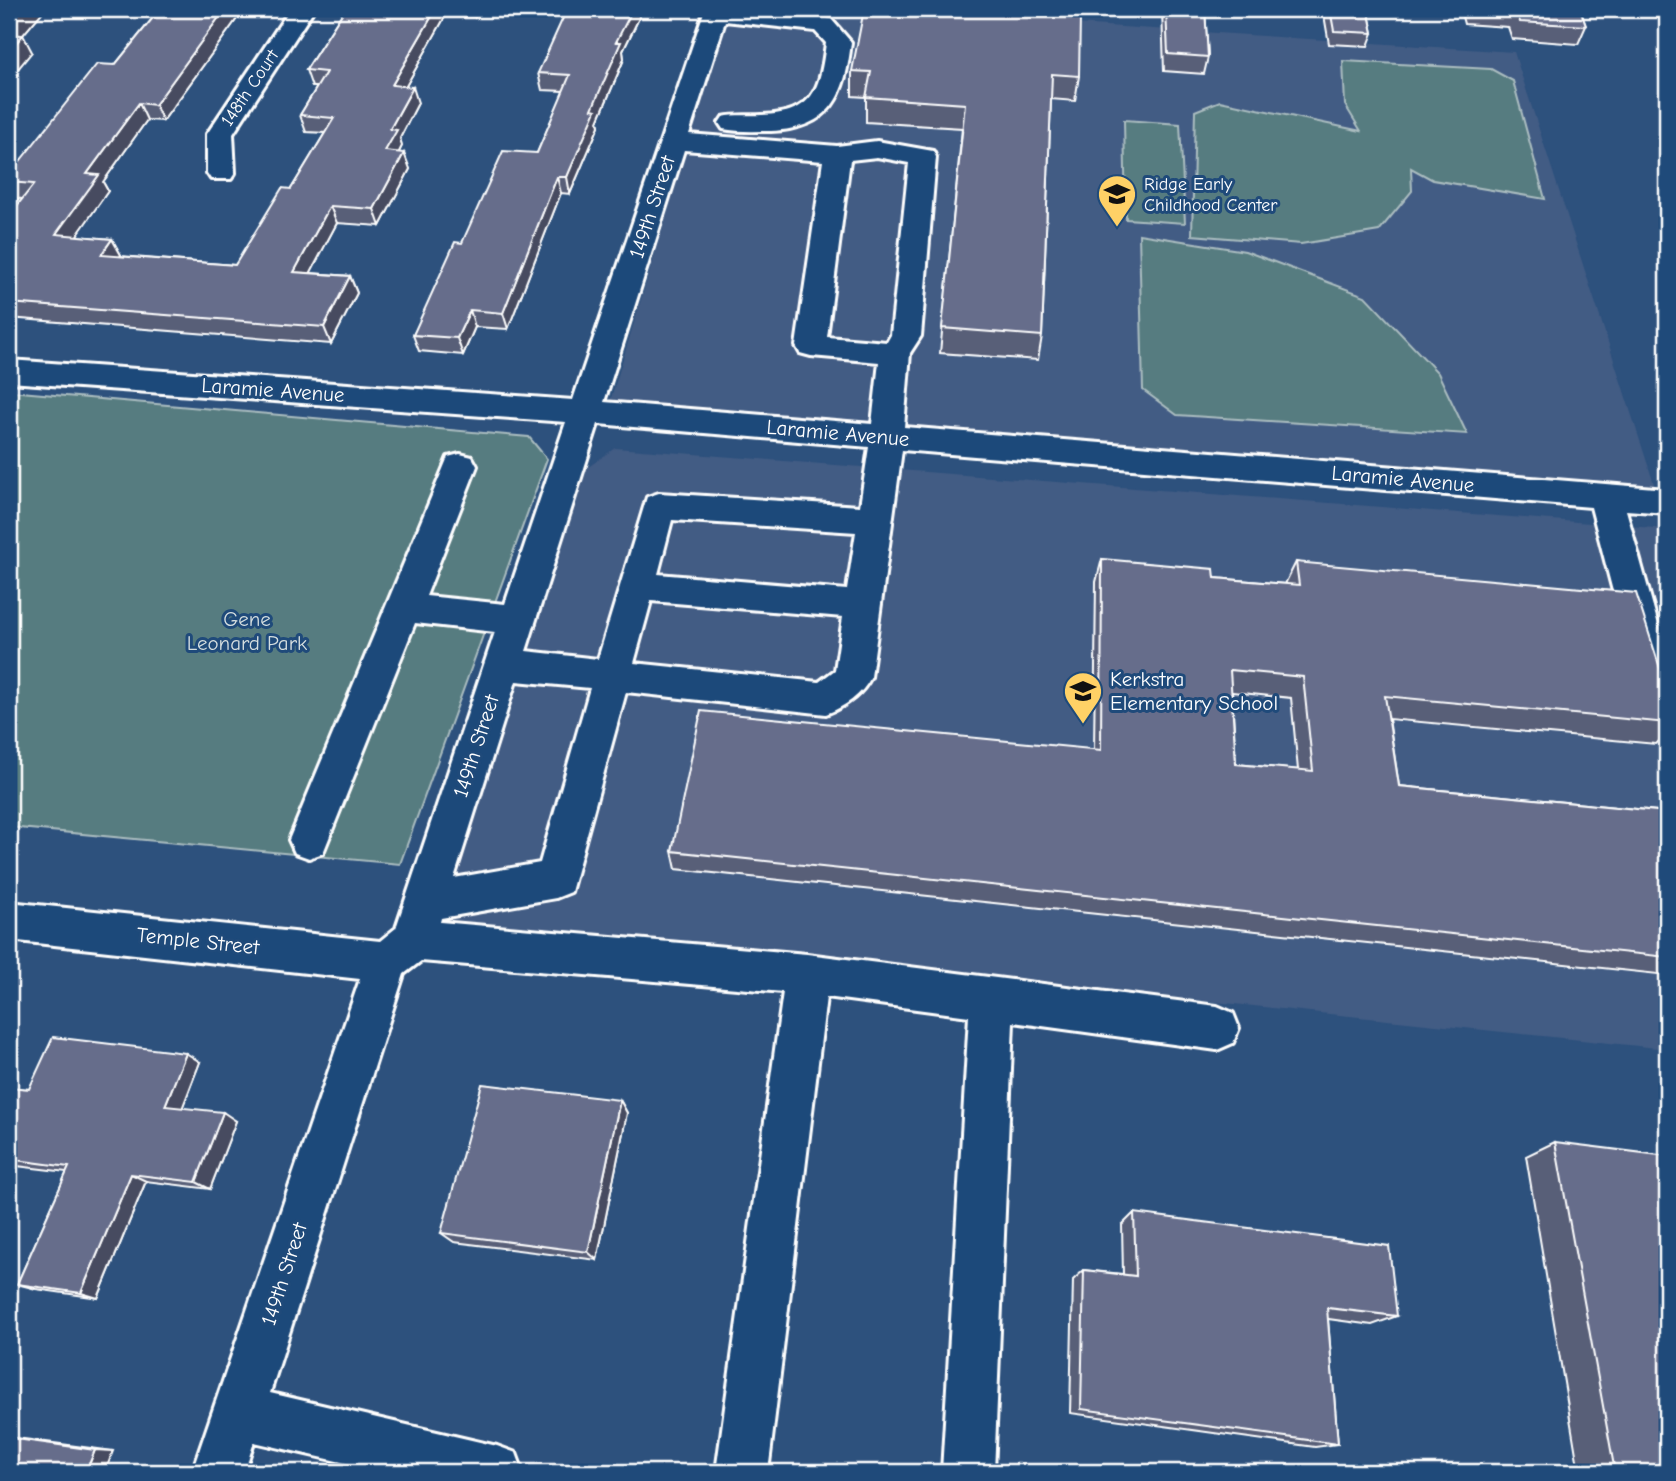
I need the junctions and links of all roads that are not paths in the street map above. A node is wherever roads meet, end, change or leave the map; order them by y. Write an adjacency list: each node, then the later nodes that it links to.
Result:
1 (302, 9): 5 (street, 148th Court)
2 (716, 11): 3 (street, 149th Street); 3 (street)
3 (678, 128): 4 (street); 8 (street, 149th Street)
4 (837, 154): 6 (street); 6 (street)
5 (221, 173)
6 (895, 354): 9 (street)
7 (9, 371): 8 (street, Laramie Avenue)
8 (585, 412): 9 (street, Laramie Avenue); 17 (street, 149th Street)
9 (887, 437): 11 (street, Laramie Avenue); 13 (street)
10 (460, 466): 16 (street)
11 (1605, 496): 12 (street, Laramie Avenue); 20 (street)
12 (1667, 501)
13 (875, 520): 14 (street); 15 (street)
14 (637, 586): 15 (street); 19 (street)
15 (863, 605): 19 (street)
16 (403, 608): 17 (street); 21 (street)
17 (517, 620): 18 (street, 149th Street)
18 (503, 664): 19 (street); 23 (street, 149th Street)
19 (613, 677): 23 (street)
20 (1667, 690)
21 (309, 840)
22 (9, 921): 23 (street, Temple Street)
23 (408, 935): 24 (street); 27 (street, 149th Street)
24 (807, 974): 25 (street); 30 (street)
25 (992, 997): 26 (street); 31 (street)
26 (1217, 1028)
27 (238, 1412): 28 (street, 149th Street); 29 (street)
28 (218, 1472)
29 (497, 1472)
30 (742, 1472)
31 (968, 1472)

